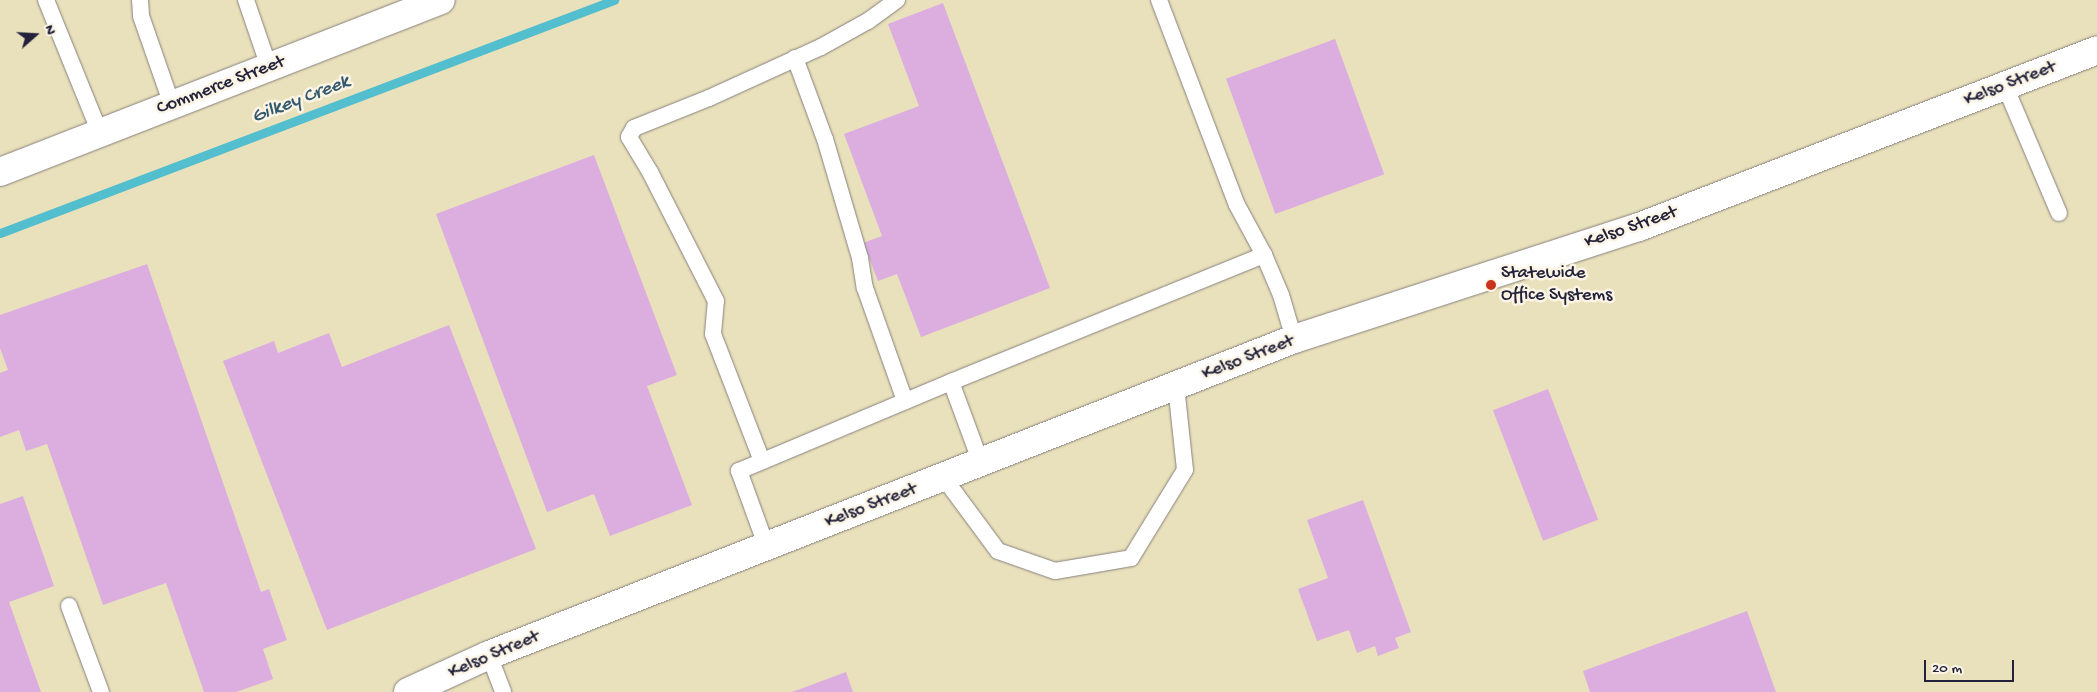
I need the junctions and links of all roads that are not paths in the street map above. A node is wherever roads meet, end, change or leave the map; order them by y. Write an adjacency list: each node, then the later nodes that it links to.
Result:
1 (46, 0): 12 (lane)
2 (140, 0): 11 (lane)
3 (246, 0): 9 (lane)
4 (441, 0): 9 (street, Commerce Street)
5 (897, 0): 8 (lane)
6 (1159, 0): 15 (lane)
7 (2097, 50): 10 (street, Kelso Street)
8 (795, 58): 19 (lane); 20 (lane)
9 (269, 67): 11 (street, Commerce Street)
10 (2005, 86): 14 (lane); 16 (street, Kelso Street)
11 (172, 105): 12 (street, Commerce Street)
12 (100, 133): 13 (street, Commerce Street)
13 (0, 172)
14 (2059, 214)
15 (1264, 255): 16 (lane); 17 (lane)
16 (1294, 339): 18 (street, Kelso Street)
17 (951, 382): 19 (lane); 21 (lane)
18 (1176, 386): 21 (street, Kelso Street); 22 (lane)
19 (905, 401): 20 (lane)
20 (762, 461): 23 (lane)
21 (981, 463): 22 (street, Kelso Street)
22 (944, 478): 23 (street, Kelso Street)
23 (766, 546): 25 (street, Kelso Street)
24 (69, 606): 26 (lane)
25 (489, 655): 27 (street, Kelso Street); 28 (lane)
26 (101, 692)
27 (408, 692)
28 (503, 692)

